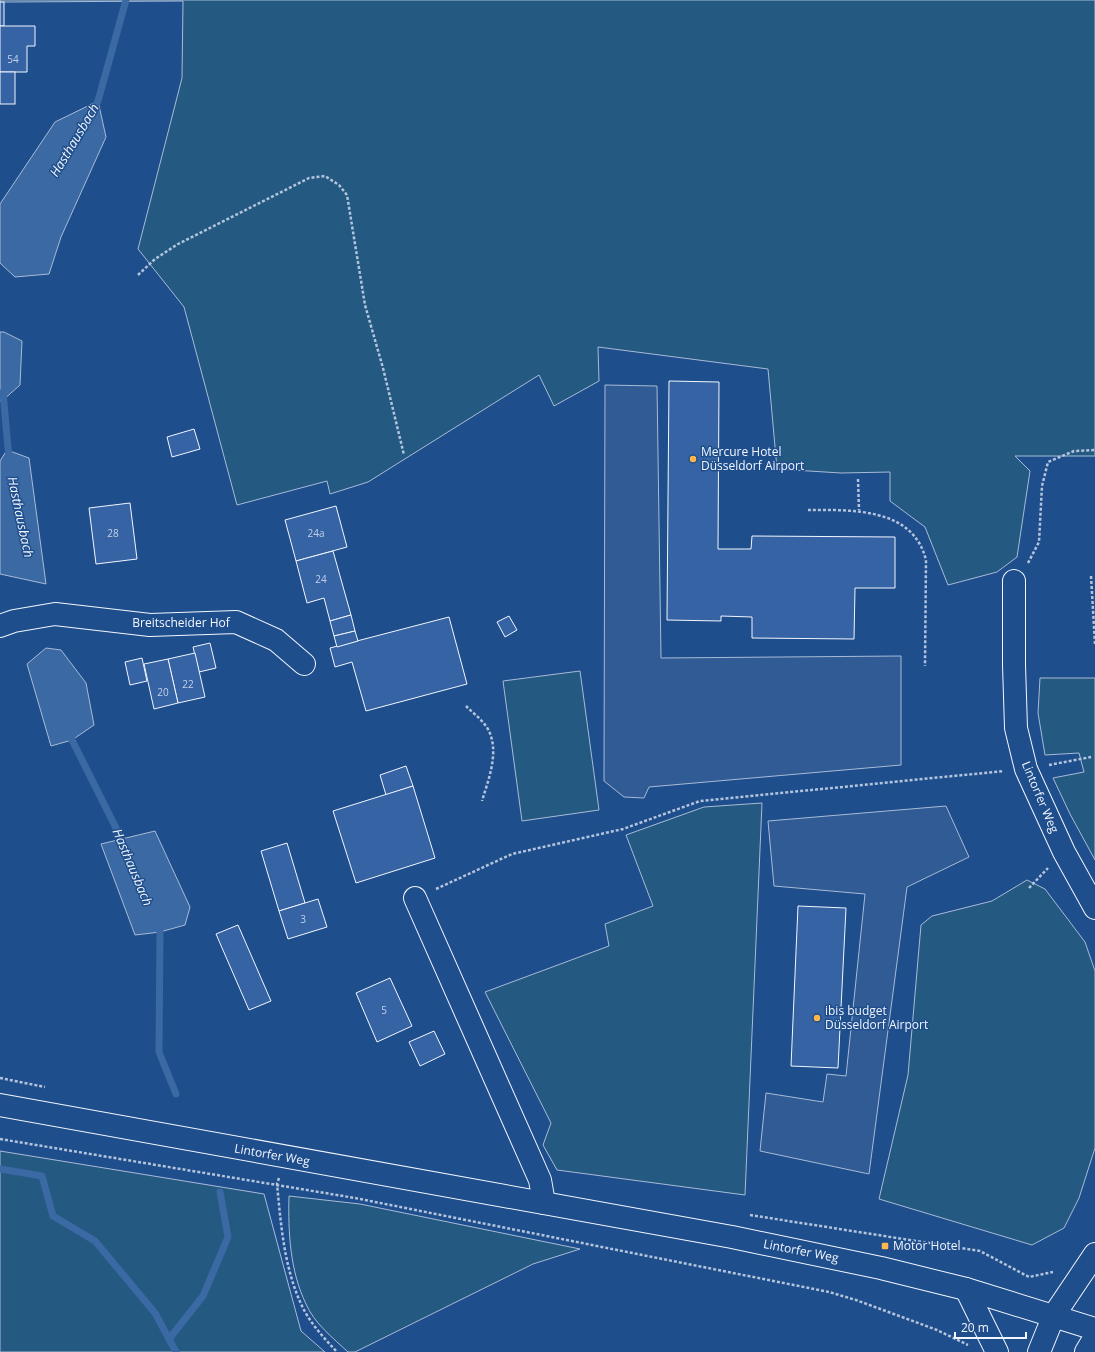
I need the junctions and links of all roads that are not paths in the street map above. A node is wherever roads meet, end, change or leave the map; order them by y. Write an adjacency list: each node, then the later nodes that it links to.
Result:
1 (1014, 581): 5 (main road, Lintorfer Weg)
2 (0, 626): 3 (main road, Breitscheider Hof)
3 (304, 664)
4 (415, 898): 7 (main road)
5 (1095, 908)
6 (0, 1105): 7 (main road, Lintorfer Weg)
7 (544, 1203): 9 (main road, Lintorfer Weg)
8 (1095, 1254): 10 (main road)
9 (966, 1289): 10 (main road, Lintorfer Weg); 13 (main road)
10 (1054, 1315): 11 (main road, Lintorfer Weg); 14 (main road)
11 (1095, 1329)
12 (1095, 1336): 15 (main road)
13 (997, 1352)
14 (1039, 1352)
15 (1086, 1352)

